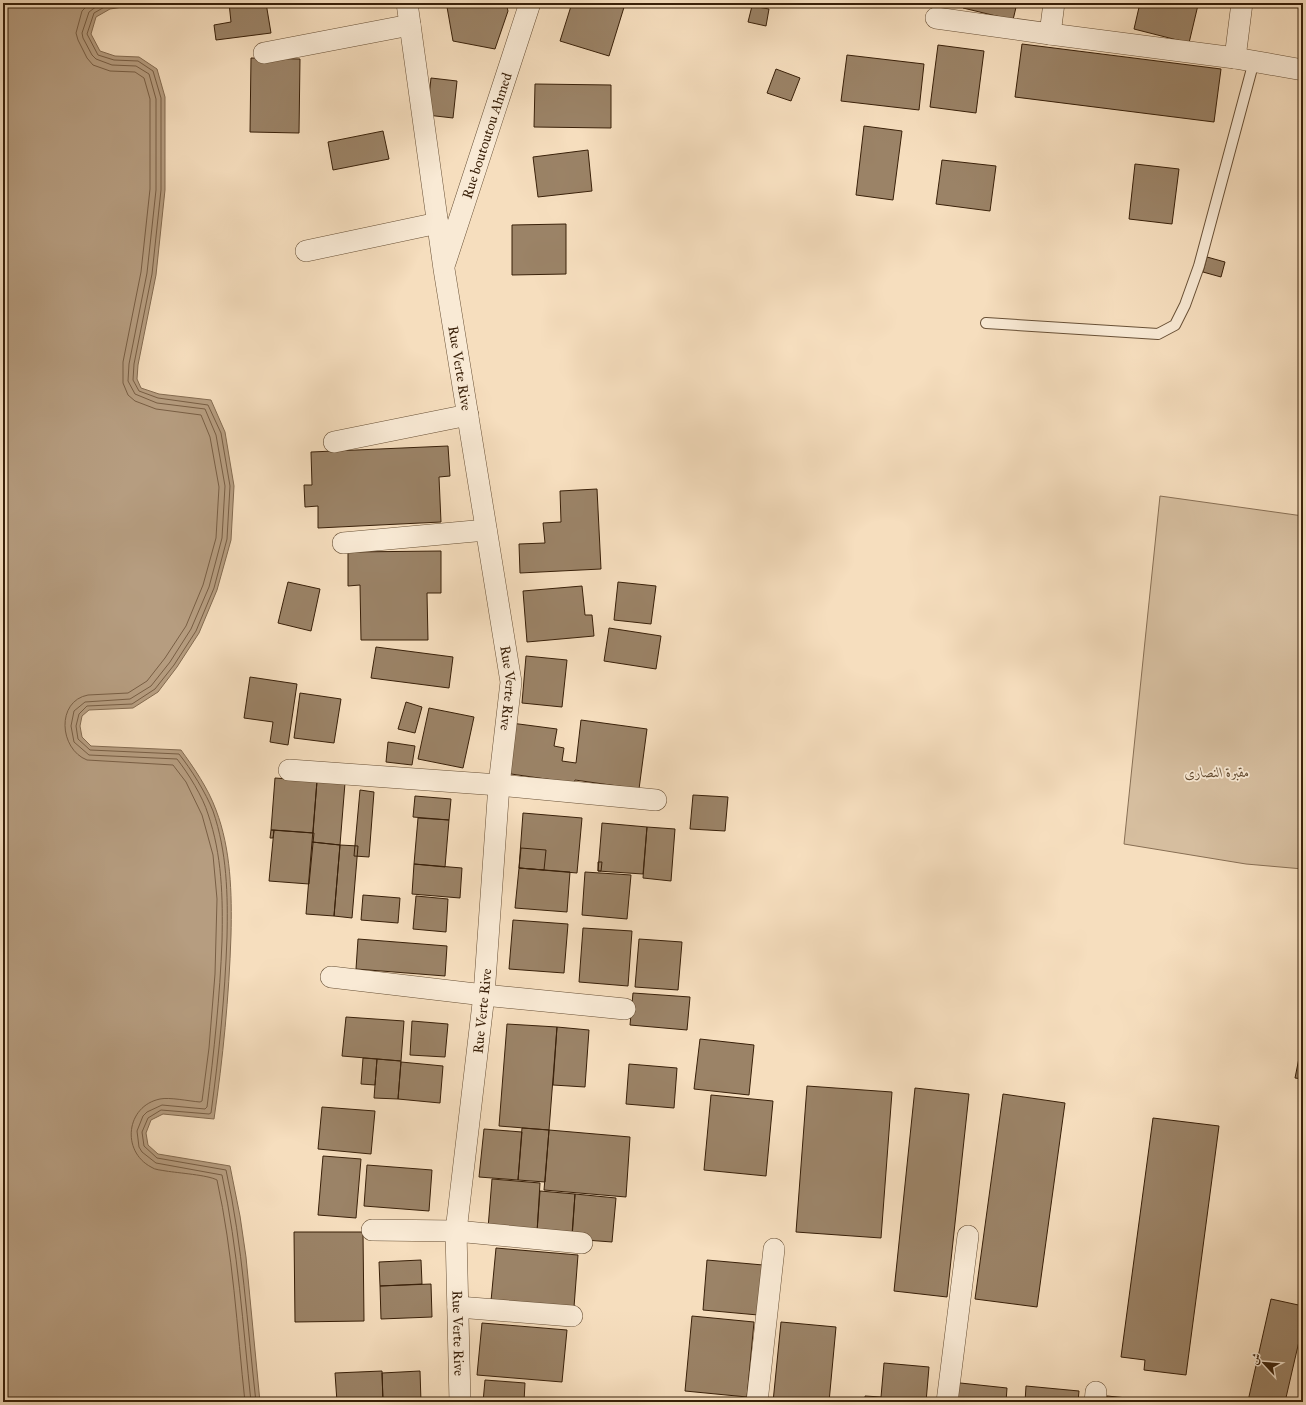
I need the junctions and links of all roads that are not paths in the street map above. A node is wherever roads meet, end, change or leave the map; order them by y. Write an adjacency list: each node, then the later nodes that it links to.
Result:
1 (407, 3): 6 (street, Rue Verte Rive)
2 (530, 3): 13 (street, Rue boutoutou Ahmed)
3 (1054, 3): 7 (street)
4 (1242, 3): 9 (street)
5 (936, 18): 7 (street)
6 (410, 25): 8 (street); 11 (street, Rue Verte Rive)
7 (1050, 34): 9 (street)
8 (264, 53)
9 (1244, 59): 10 (street); 14 (lane)
10 (1303, 70)
11 (438, 223): 12 (street); 13 (street, Rue Verte Rive)
12 (306, 252)
13 (444, 268): 15 (street, Rue Verte Rive)
14 (986, 323)
15 (468, 415): 16 (street); 17 (street, Rue Verte Rive)
16 (334, 442)
17 (486, 530): 18 (street); 20 (street, Rue Verte Rive)
18 (343, 543)
19 (289, 770): 20 (street)
20 (499, 785): 21 (street); 23 (street, Rue Verte Rive)
21 (656, 800)
22 (331, 977): 23 (street)
23 (484, 995): 24 (street); 26 (street, Rue Verte Rive)
24 (625, 1009)
25 (372, 1230): 26 (street)
26 (456, 1231): 28 (street); 30 (street, Rue Verte Rive)
27 (968, 1236): 34 (street)
28 (582, 1243)
29 (774, 1250): 33 (street)
30 (458, 1307): 31 (street); 32 (street, Rue Verte Rive)
31 (572, 1316)
32 (460, 1402)
33 (757, 1402)
34 (947, 1402)

